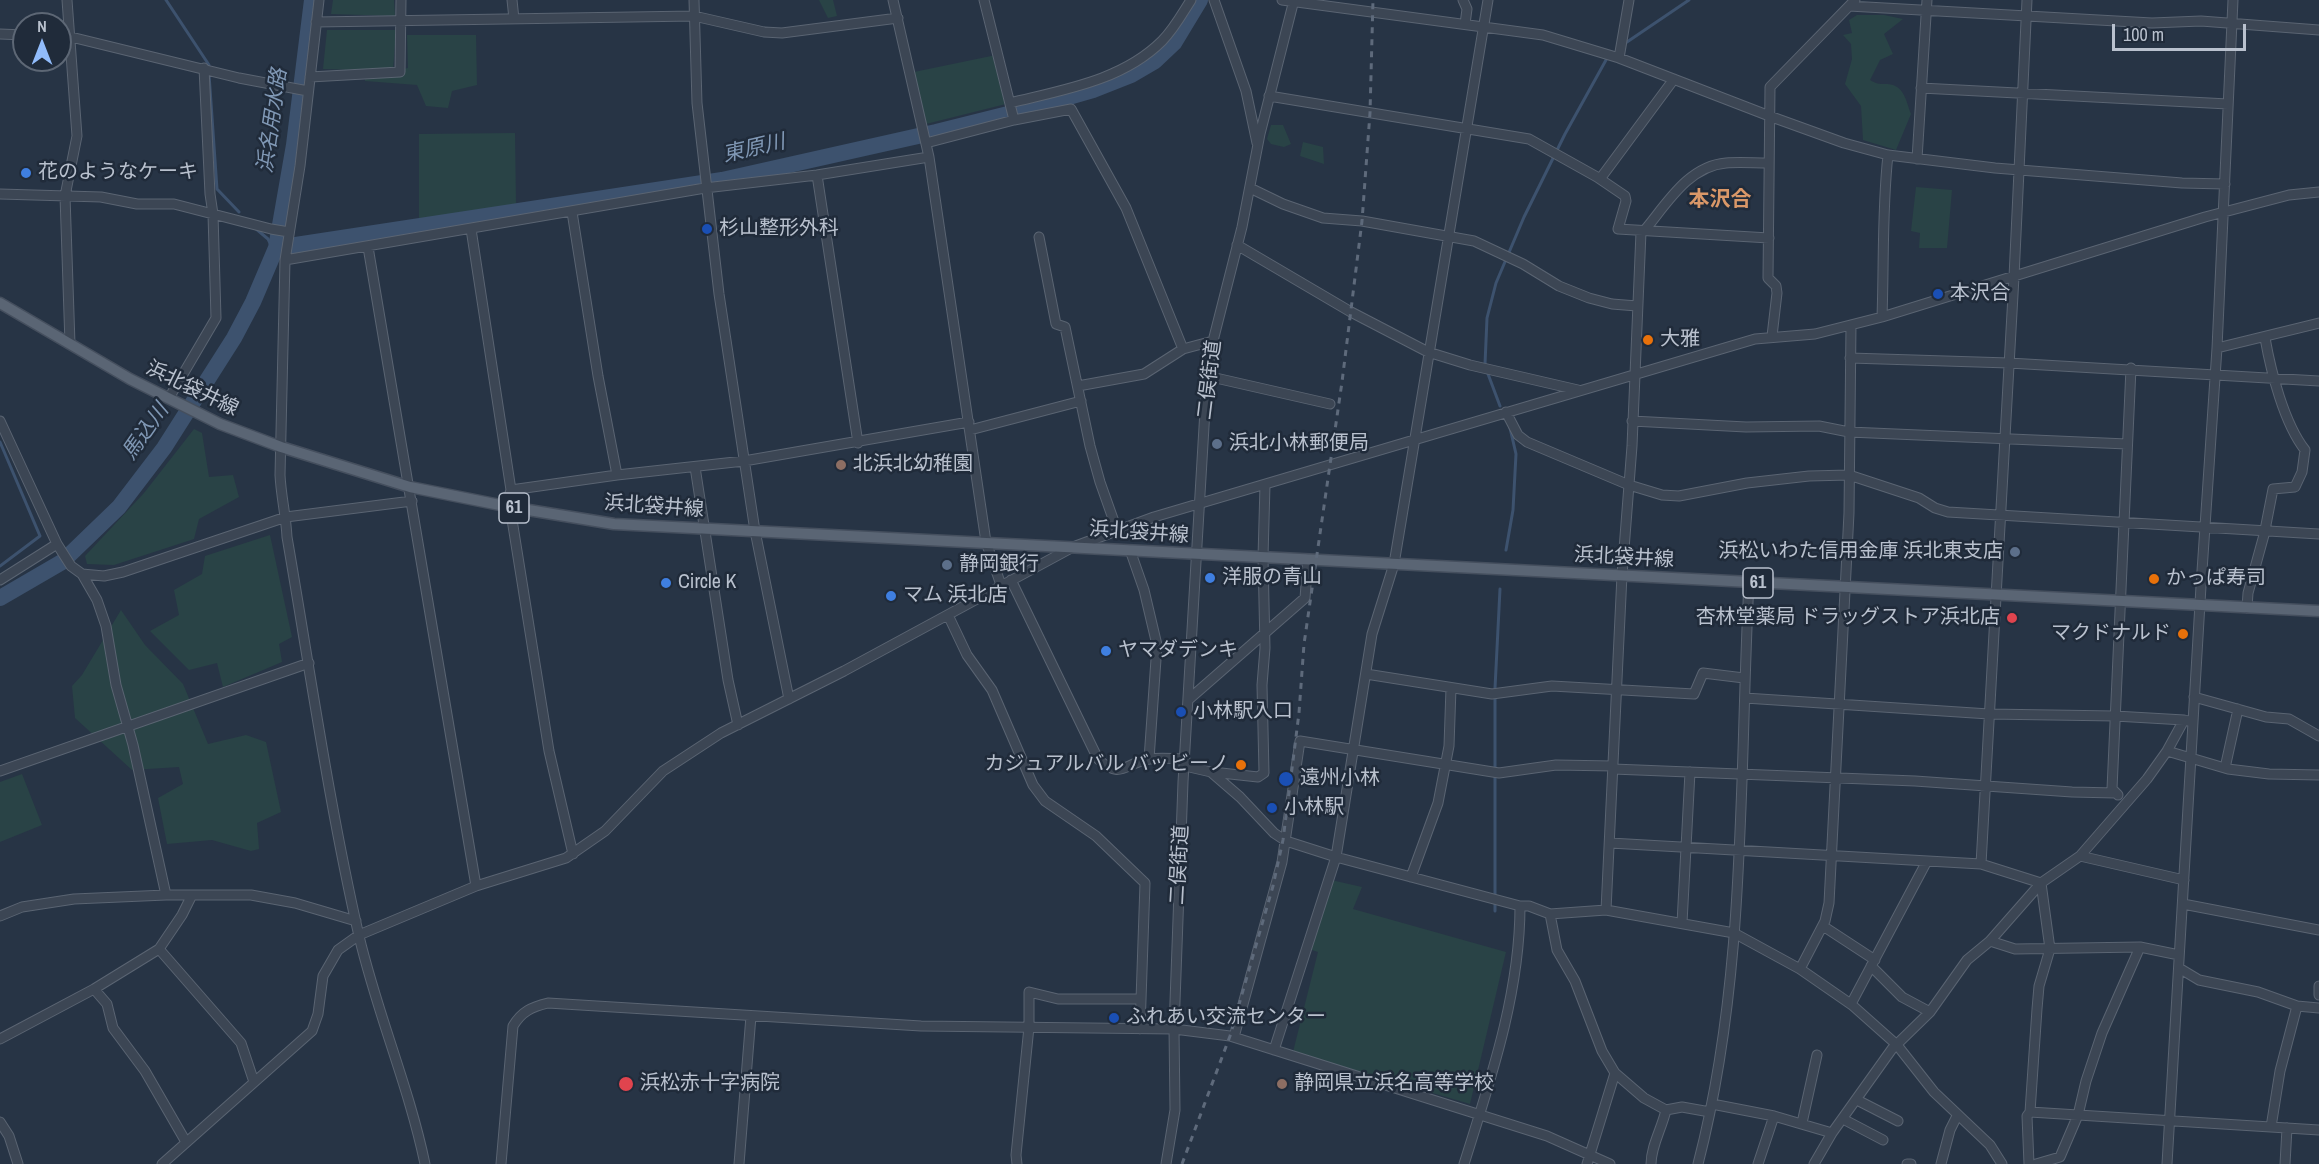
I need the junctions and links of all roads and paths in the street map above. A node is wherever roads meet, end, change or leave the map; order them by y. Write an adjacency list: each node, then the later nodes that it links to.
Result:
1 (319, 0): 23 (street)
2 (401, 0): 22 (street)
3 (512, 0): 21 (street)
4 (694, 0): 18 (street)
5 (893, 0): 20 (street)
6 (984, 0): 38 (street)
7 (1191, 0): 38 (street)
8 (1214, 0): 44 (street)
9 (1282, 0): 15 (street)
10 (1463, 0): 24 (street)
11 (1488, 0): 26 (street)
12 (1629, 0): 30 (street)
13 (2026, 0): 19 (street)
14 (2233, 0): 25 (street)
15 (1294, 1): 24 (street); 37 (street, 二俣街道)
16 (1852, 3): 17 (street); 40 (street)
17 (1926, 5): 19 (street); 34 (street)
18 (694, 16): 20 (street); 21 (street); 53 (street)
19 (2026, 17): 25 (street); 36 (street)
20 (898, 18): 43 (street)
21 (514, 19): 22 (street)
22 (401, 21): 23 (street); 32 (street)
23 (316, 22): 32 (street)
24 (1465, 24): 26 (street)
25 (2232, 25): 27 (street); 39 (street)
26 (1484, 27): 30 (street); 42 (street)
27 (2319, 30)
28 (72, 37): 31 (street)
29 (72, 54): 57 (street)
30 (1619, 58): 33 (street)
31 (204, 68): 35 (street); 60 (street)
32 (310, 77): 35 (street)
33 (1674, 79): 40 (street); 51 (street)
34 (1921, 88): 36 (street); 47 (street)
35 (305, 90): 62 (street)
36 (2022, 94): 39 (street); 49 (street)
37 (1269, 96): 42 (street); 44 (street, 二俣街道)
38 (1010, 103): 41 (street)
39 (2228, 104): 52 (street)
40 (1772, 117): 45 (street); 48 (street)
41 (1014, 120): 43 (street); 81 (street)
42 (1466, 128): 51 (street); 64 (street)
43 (926, 143): 46 (street)
44 (1258, 146): 54 (street, 二俣街道)
45 (1888, 154): 47 (street); 73 (street)
46 (929, 157): 50 (street); 99 (street)
47 (1917, 159): 49 (street)
48 (1768, 163): 63 (street); 66 (street)
49 (2019, 169): 52 (street); 70 (street)
50 (817, 175): 53 (street); 103 (street)
51 (1600, 179): 63 (street)
52 (2225, 184): 59 (street)
53 (705, 188): 58 (street); 106 (street)
54 (1250, 188): 64 (street); 67 (street, 二俣街道)
55 (2319, 192): 59 (street)
56 (0, 194): 57 (street)
57 (65, 196): 60 (street); 79 (street)
58 (572, 212): 61 (street); 108 (street)
59 (2223, 213): 70 (street); 80 (street)
60 (213, 214): 62 (street); 93 (street)
61 (471, 229): 68 (street); 113 (street)
62 (286, 231): 69 (street)
63 (1643, 231): 66 (street); 72 (street)
64 (1447, 236): 72 (street); 82 (street)
65 (1038, 237): 91 (street)
66 (1769, 238): 76 (street)
67 (1237, 245): 78 (street, 二俣街道); 82 (street)
68 (368, 247): 69 (street); 112 (street)
69 (285, 260): 105 (street)
70 (2014, 277): 73 (street); 84 (street)
71 (0, 303): 79 (main road, 浜北袋井線 / 61)
72 (1637, 306): 87 (street)
73 (1882, 317): 75 (street)
74 (2319, 323): 77 (street)
75 (1851, 325): 76 (street); 83 (street)
76 (1772, 336): 87 (street)
77 (2265, 338): 80 (street); 89 (street)
78 (1213, 341): 81 (street); 88 (street, 二俣街道)
79 (70, 344): 93 (main road, 浜北袋井線 / 61)
80 (2217, 348): 86 (street)
81 (1183, 349): 91 (street)
82 (1428, 352): 92 (street); 102 (street)
83 (1850, 358): 84 (street); 100 (street)
84 (2009, 363): 85 (street); 101 (street)
85 (2131, 368): 86 (street); 104 (street)
86 (2214, 373): 89 (street); 120 (street)
87 (1635, 375): 92 (street); 98 (street)
88 (1207, 376): 95 (street); 115 (street, 二俣街道)
89 (2274, 379): 90 (street); 124 (street)
90 (2319, 381)
91 (1078, 386): 94 (street)
92 (1580, 390): 96 (street)
93 (170, 399): 105 (main road, 浜北袋井線 / 61)
94 (1081, 401): 99 (street); 122 (street)
95 (1330, 404)
96 (1506, 412): 102 (street); 111 (street)
97 (0, 421): 127 (street)
98 (1632, 421): 100 (street); 111 (street)
99 (969, 426): 103 (street); 126 (street)
100 (1849, 432): 101 (street); 109 (street)
101 (2005, 439): 104 (street); 117 (street)
102 (1413, 441): 110 (street); 133 (street)
103 (858, 442): 106 (street)
104 (2127, 444): 119 (street)
105 (281, 447): 112 (main road, 浜北袋井線 / 61); 118 (street)
106 (744, 461): 107 (street); 123 (street)
107 (695, 467): 108 (street); 121 (street)
108 (617, 475): 113 (street)
109 (1849, 475): 111 (street); 117 (street); 140 (street)
110 (1265, 485): 115 (street); 131 (street)
111 (1629, 485): 135 (street)
112 (410, 487): 114 (street); 116 (main road, 浜北袋井線 / 61)
113 (511, 490): 116 (street)
114 (412, 501): 118 (street); 195 (street)
115 (1200, 504): 122 (street); 130 (street, 二俣街道)
116 (508, 507): 121 (main road, 浜北袋井線 / 61); 186 (street)
117 (2002, 516): 119 (street); 141 (street)
118 (286, 517): 134 (street); 148 (street)
119 (2124, 522): 120 (street); 142 (street)
120 (2205, 527): 124 (street); 143 (street)
121 (704, 529): 123 (main road, 浜北袋井線 / 61); 162 (street)
122 (1118, 530): 128 (street)
123 (755, 531): 126 (main road, 浜北袋井線 / 61); 155 (street)
124 (2265, 531): 125 (street); 144 (street)
125 (2319, 534)
126 (986, 542): 128 (main road, 浜北袋井線 / 61); 139 (street)
127 (58, 546): 134 (street); 136 (street)
128 (1073, 546): 129 (main road, 浜北袋井線 / 61); 137 (street)
129 (1130, 550): 130 (main road, 浜北袋井線 / 61); 168 (street)
130 (1196, 554): 131 (main road, 浜北袋井線 / 61); 156 (street, 二俣街道)
131 (1263, 556): 132 (main road, 浜北袋井線 / 61); 147 (street)
132 (1308, 559): 133 (main road, 浜北袋井線 / 61); 147 (street)
133 (1394, 564): 135 (main road, 浜北袋井線 / 61); 149 (street)
134 (82, 574): 163 (street)
135 (1622, 575): 138 (main road, 浜北袋井線 / 61); 152 (street)
136 (0, 580)
137 (1011, 580): 139 (street); 168 (street)
138 (1749, 582): 140 (main road, 浜北袋井線 / 61); 150 (street)
139 (1001, 585): 146 (street)
140 (1845, 587): 141 (main road, 浜北袋井線 / 61); 157 (street)
141 (1997, 595): 142 (main road, 浜北袋井線 / 61); 159 (street)
142 (2120, 600): 143 (main road, 浜北袋井線 / 61); 160 (street)
143 (2200, 606): 144 (main road, 浜北袋井線 / 61); 153 (street)
144 (2247, 608): 145 (main road, 浜北袋井線 / 61)
145 (2319, 612)
146 (948, 615): 155 (street); 220 (street)
147 (1265, 635): 156 (street); 174 (street)
148 (309, 663): 163 (street); 203 (street)
149 (1366, 674): 151 (street); 165 (street)
150 (1744, 678): 152 (street); 154 (street)
151 (1451, 688): 152 (street); 170 (street)
152 (1617, 690): 171 (street)
153 (2194, 697): 158 (street); 161 (street)
154 (1745, 698): 157 (street); 176 (street)
155 (789, 699): 162 (street)
156 (1188, 699): 169 (street, 二俣街道)
157 (1839, 703): 159 (street); 178 (street)
158 (2238, 709): 164 (street); 172 (street)
159 (1989, 714): 160 (street); 179 (street)
160 (2115, 716): 161 (street); 180 (street)
161 (2188, 721): 166 (street); 167 (street)
162 (738, 725): 186 (street)
163 (127, 726): 173 (street); 196 (street)
164 (2319, 736)
165 (1354, 749): 170 (street); 182 (street); 189 (street)
166 (2168, 751): 167 (street); 181 (street)
167 (2195, 758): 172 (street); 193 (street)
168 (1149, 759): 169 (street)
169 (1185, 763): 174 (street); 228 (street, 二俣街道)
170 (1445, 764): 171 (street); 192 (street)
171 (1613, 767): 175 (street); 183 (street)
172 (2225, 768): 177 (street)
173 (0, 771)
174 (1211, 771): 182 (street)
175 (1690, 772): 176 (street); 184 (street)
176 (1742, 775): 178 (street); 185 (street)
177 (2319, 775)
178 (1834, 779): 179 (street); 187 (street)
179 (1985, 786): 180 (street); 191 (street)
180 (2115, 793): 181 (street)
181 (2128, 800): 188 (street)
182 (1286, 841): 189 (street); 229 (street)
183 (1610, 843): 184 (street); 200 (street)
184 (1687, 848): 185 (street); 204 (street)
185 (1738, 851): 187 (street); 207 (street)
186 (573, 854): 195 (street)
187 (1831, 856): 190 (street); 205 (street)
188 (2080, 856): 193 (street); 194 (street)
189 (1336, 857): 192 (street); 232 (street)
190 (1928, 861): 191 (street); 214 (street)
191 (1981, 864): 194 (street)
192 (1412, 877): 199 (street)
193 (2184, 880): 198 (street)
194 (2041, 883): 209 (street); 212 (street)
195 (476, 886): 208 (street)
196 (166, 895): 197 (street); 202 (street)
197 (192, 895): 203 (street); 211 (street)
198 (2183, 904): 206 (street); 213 (street)
199 (1520, 906): 201 (street); 241 (street)
200 (1606, 910): 201 (street); 204 (street)
201 (1550, 914): 234 (street)
202 (0, 916)
203 (356, 921): 208 (street)
204 (1682, 923): 207 (street)
205 (1823, 926): 214 (street); 216 (street)
206 (2319, 930)
207 (1734, 933): 216 (street); 237 (street)
208 (359, 935): 235 (street); 258 (street)
209 (1990, 940): 212 (street); 224 (street)
210 (2140, 947): 212 (street); 213 (street); 240 (street)
211 (159, 949): 218 (street); 235 (street)
212 (2050, 949): 239 (street)
213 (2179, 955): 215 (street)
214 (1873, 963): 221 (street); 224 (street)
215 (2179, 968): 222 (street); 245 (street)
216 (1800, 969): 221 (street)
217 (2319, 986): 219 (street)
218 (94, 989): 230 (street); 254 (street)
219 (2319, 995)
220 (1141, 999): 226 (street); 227 (street)
221 (1851, 1004): 231 (street)
222 (2297, 1006): 223 (street); 249 (street)
223 (2319, 1008)
224 (1930, 1012): 231 (street)
225 (750, 1016): 226 (street); 259 (street); 260 (street)
226 (1029, 1027): 227 (street); 261 (street)
227 (1140, 1029): 228 (street)
228 (1174, 1029): 229 (street); 262 (street, 二俣街道)
229 (1234, 1037): 232 (street)
230 (0, 1039)
231 (1897, 1045): 236 (street); 243 (street)
232 (1274, 1050): 241 (street)
233 (1817, 1055): 248 (street)
234 (1615, 1073): 238 (street); 255 (street)
235 (254, 1083): 254 (street)
236 (1857, 1100): 244 (street); 246 (street)
237 (1711, 1108): 238 (street); 242 (street); 267 (street)
238 (1666, 1110): 266 (street)
239 (2030, 1112): 240 (street); 272 (street)
240 (2078, 1114): 245 (street); 273 (street)
241 (1479, 1116): 255 (street); 263 (street)
242 (1774, 1116): 248 (street); 268 (street)
243 (1957, 1116): 270 (street); 271 (street)
244 (1843, 1119): 252 (street); 253 (street)
245 (2170, 1120): 249 (street); 274 (street)
246 (1898, 1121)
247 (0, 1122): 256 (street)
248 (1802, 1123): 252 (street)
249 (2271, 1127): 250 (street)
250 (2287, 1128): 251 (street); 275 (street)
251 (2319, 1130)
252 (1832, 1132): 269 (street)
253 (1883, 1140)
254 (186, 1142): 257 (street)
255 (1590, 1154): 264 (street); 265 (street)
256 (18, 1164)
257 (162, 1164)
258 (425, 1164)
259 (501, 1164)
260 (739, 1164)
261 (1017, 1164)
262 (1166, 1164)
263 (1464, 1164)
264 (1587, 1164)
265 (1610, 1164)
266 (1652, 1164)
267 (1698, 1164)
268 (1758, 1164)
269 (1814, 1164)
270 (1941, 1164)
271 (2002, 1164)
272 (2029, 1164)
273 (2036, 1164)
274 (2167, 1164)
275 (2284, 1164)

